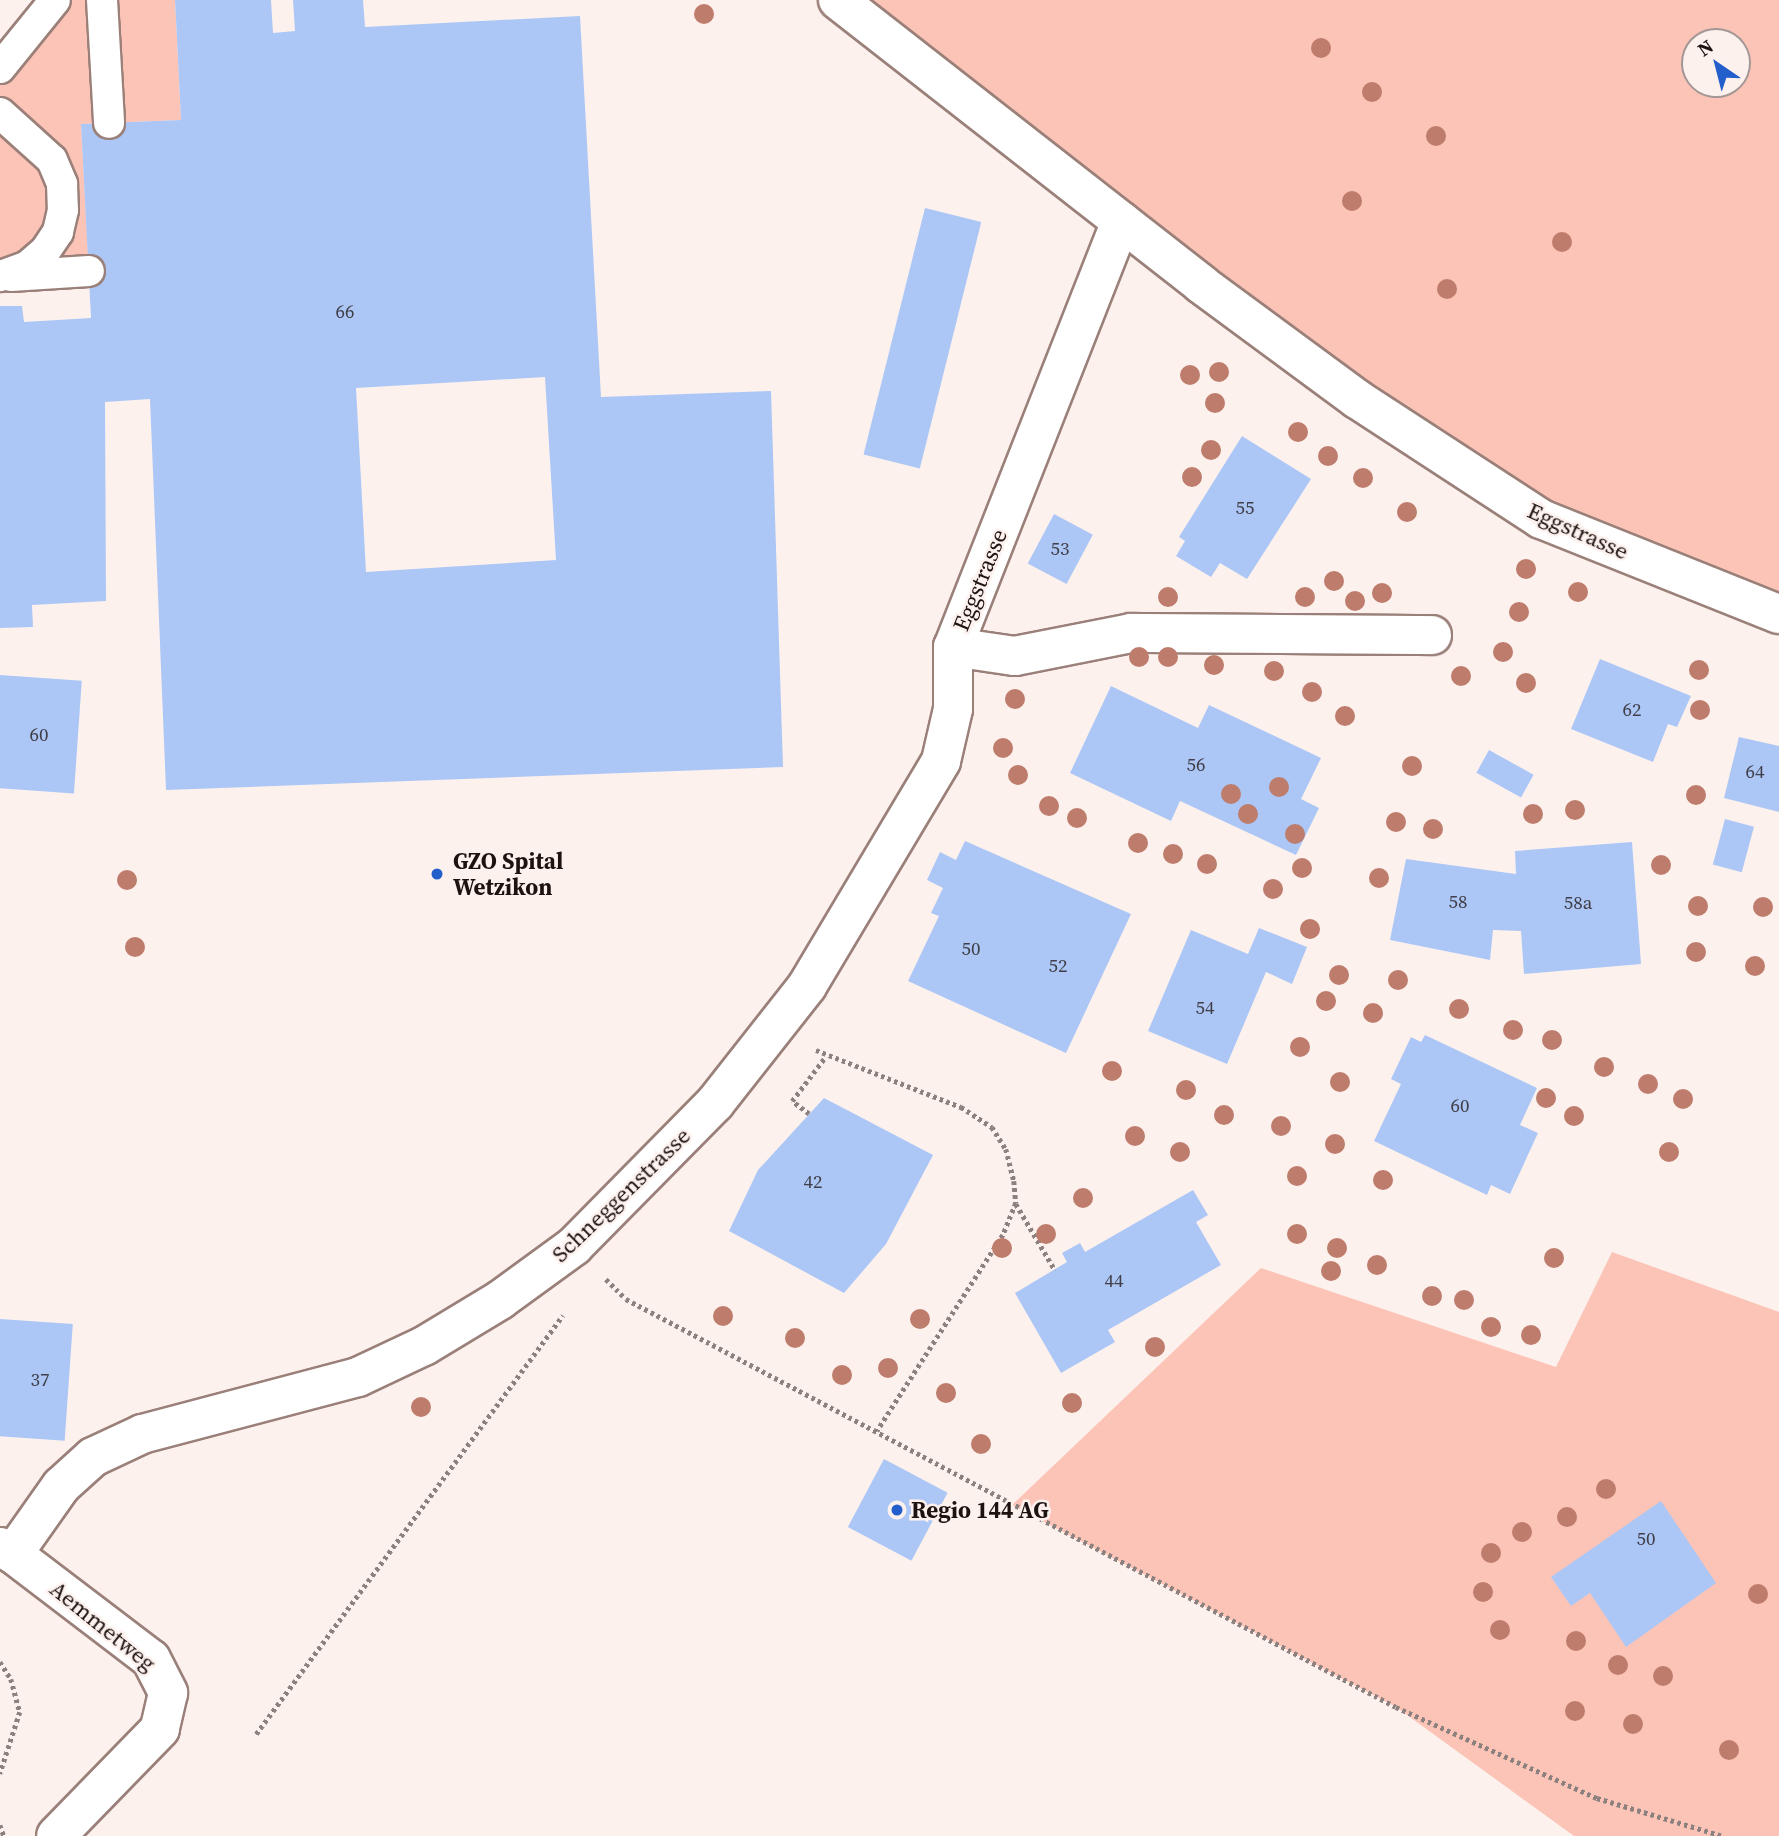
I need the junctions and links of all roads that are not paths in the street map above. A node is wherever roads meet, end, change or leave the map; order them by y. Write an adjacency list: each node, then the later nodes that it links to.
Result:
1 (55, 0): 4 (lane)
2 (102, 0): 6 (lane)
3 (838, 0): 7 (street, Eggstrasse)
4 (0, 68)
5 (0, 113): 9 (lane)
6 (108, 123)
7 (1121, 221): 10 (street, Eggstrasse); 12 (street, Eggstrasse)
8 (89, 271): 9 (lane)
9 (0, 276)
10 (1779, 614)
11 (1432, 635): 12 (street, Eggstrasse)
12 (953, 647): 13 (street, Schneggenstrasse)
13 (6, 1551): 14 (street, Aemmetweg)
14 (56, 1836)

